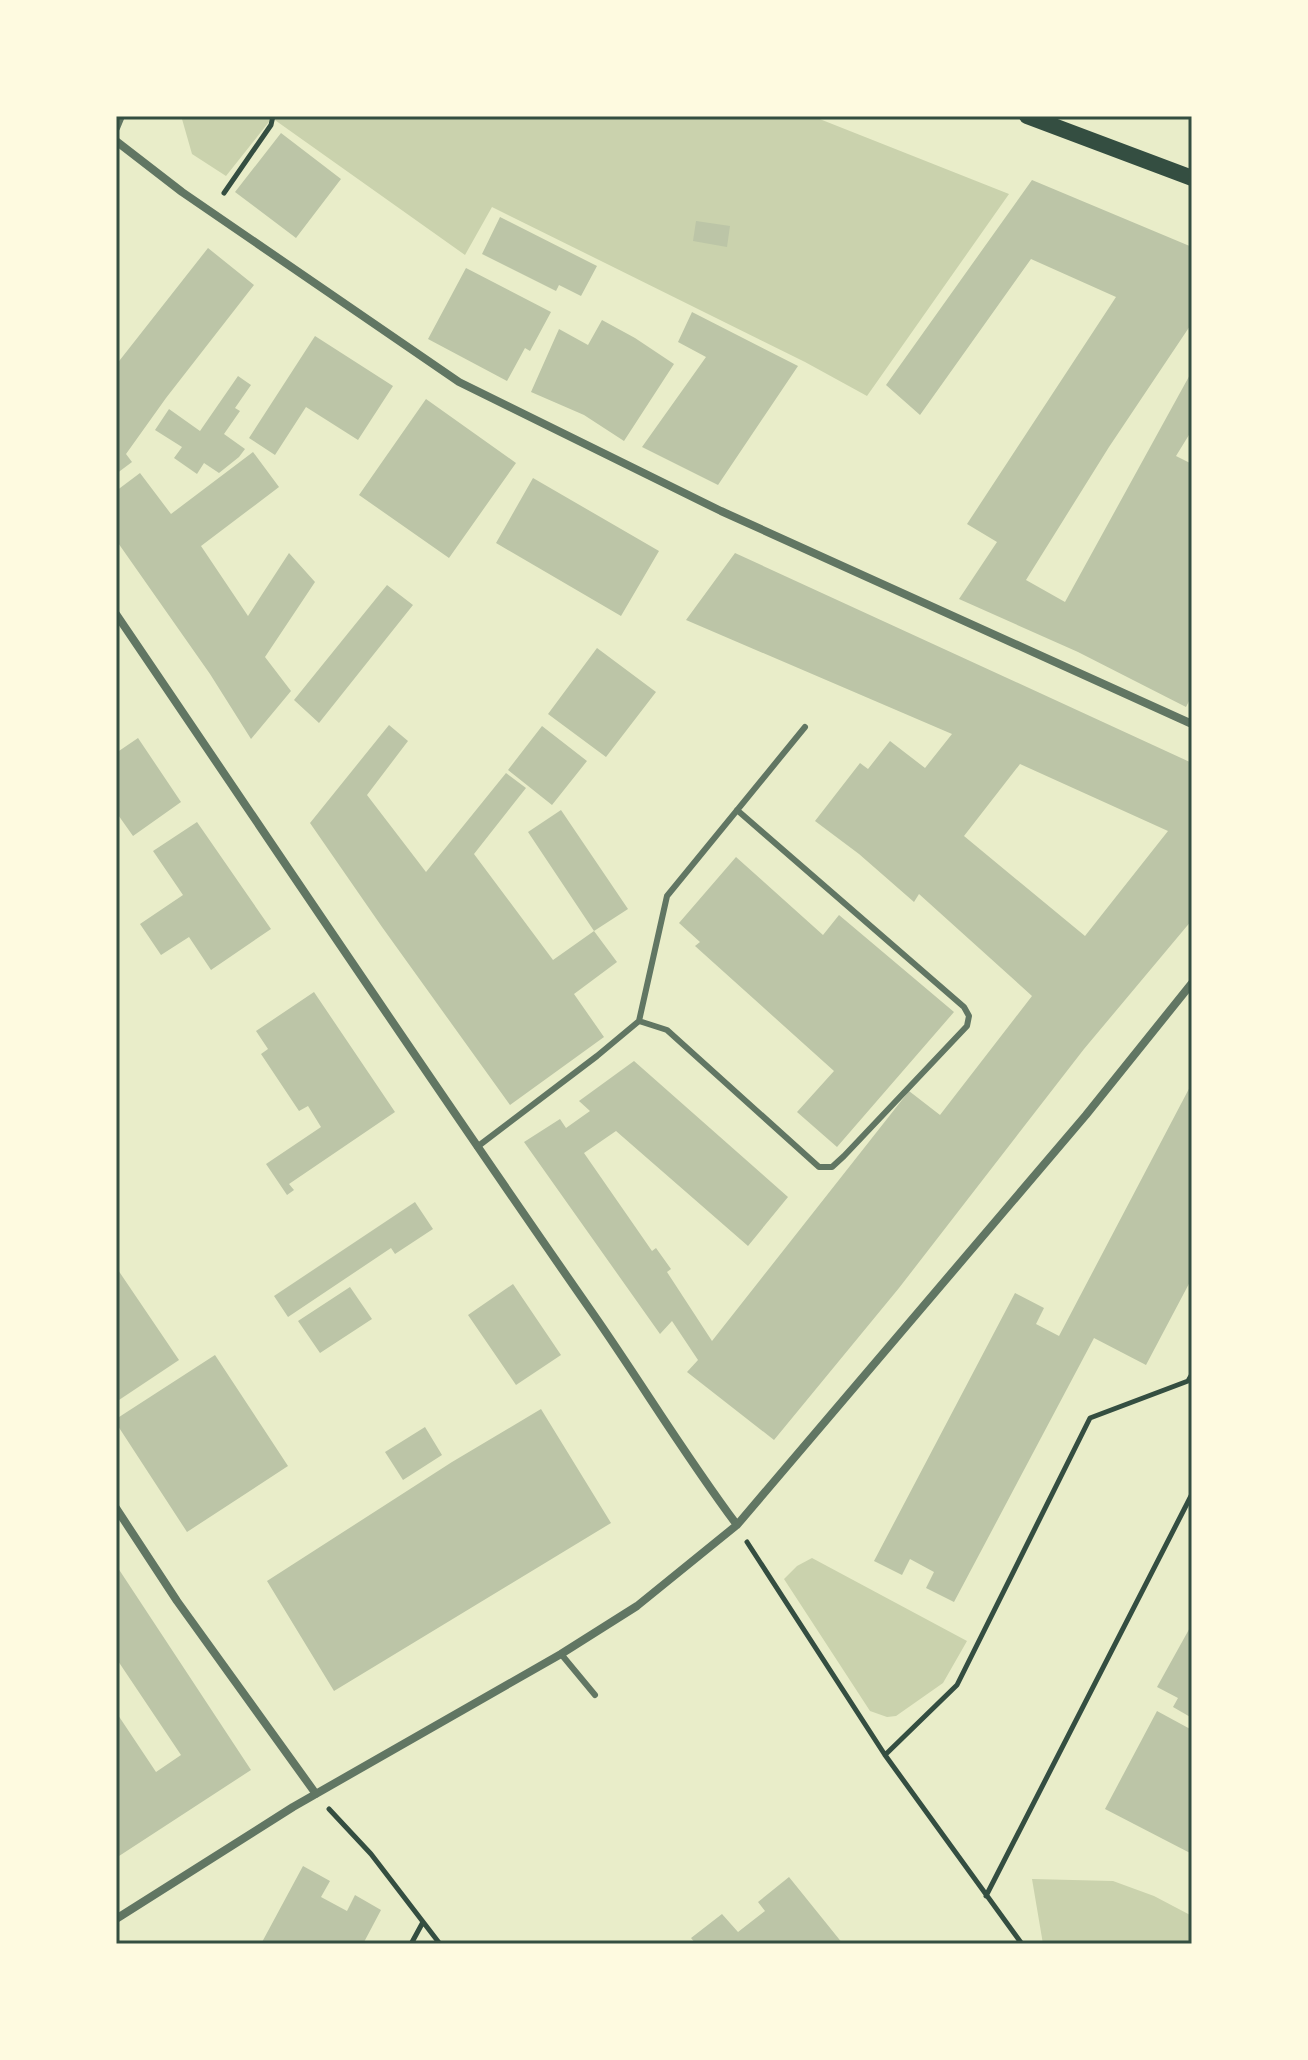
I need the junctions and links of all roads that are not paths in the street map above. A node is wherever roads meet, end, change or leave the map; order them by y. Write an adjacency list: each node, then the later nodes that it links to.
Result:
1 (121, 116): 3 (street)
2 (1027, 116): 5 (main road)
3 (116, 128)
4 (116, 141): 7 (street)
5 (1192, 178)
6 (116, 614): 12 (street)
7 (1192, 724)
8 (805, 727): 9 (lane)
9 (737, 810): 11 (lane); 11 (lane)
10 (1192, 983): 14 (street)
11 (639, 1021): 12 (lane)
12 (477, 1147): 14 (street)
13 (116, 1508): 17 (street)
14 (737, 1525): 15 (street)
15 (561, 1654): 16 (lane); 17 (street)
16 (595, 1695)
17 (316, 1794): 18 (street)
18 (116, 1919)

